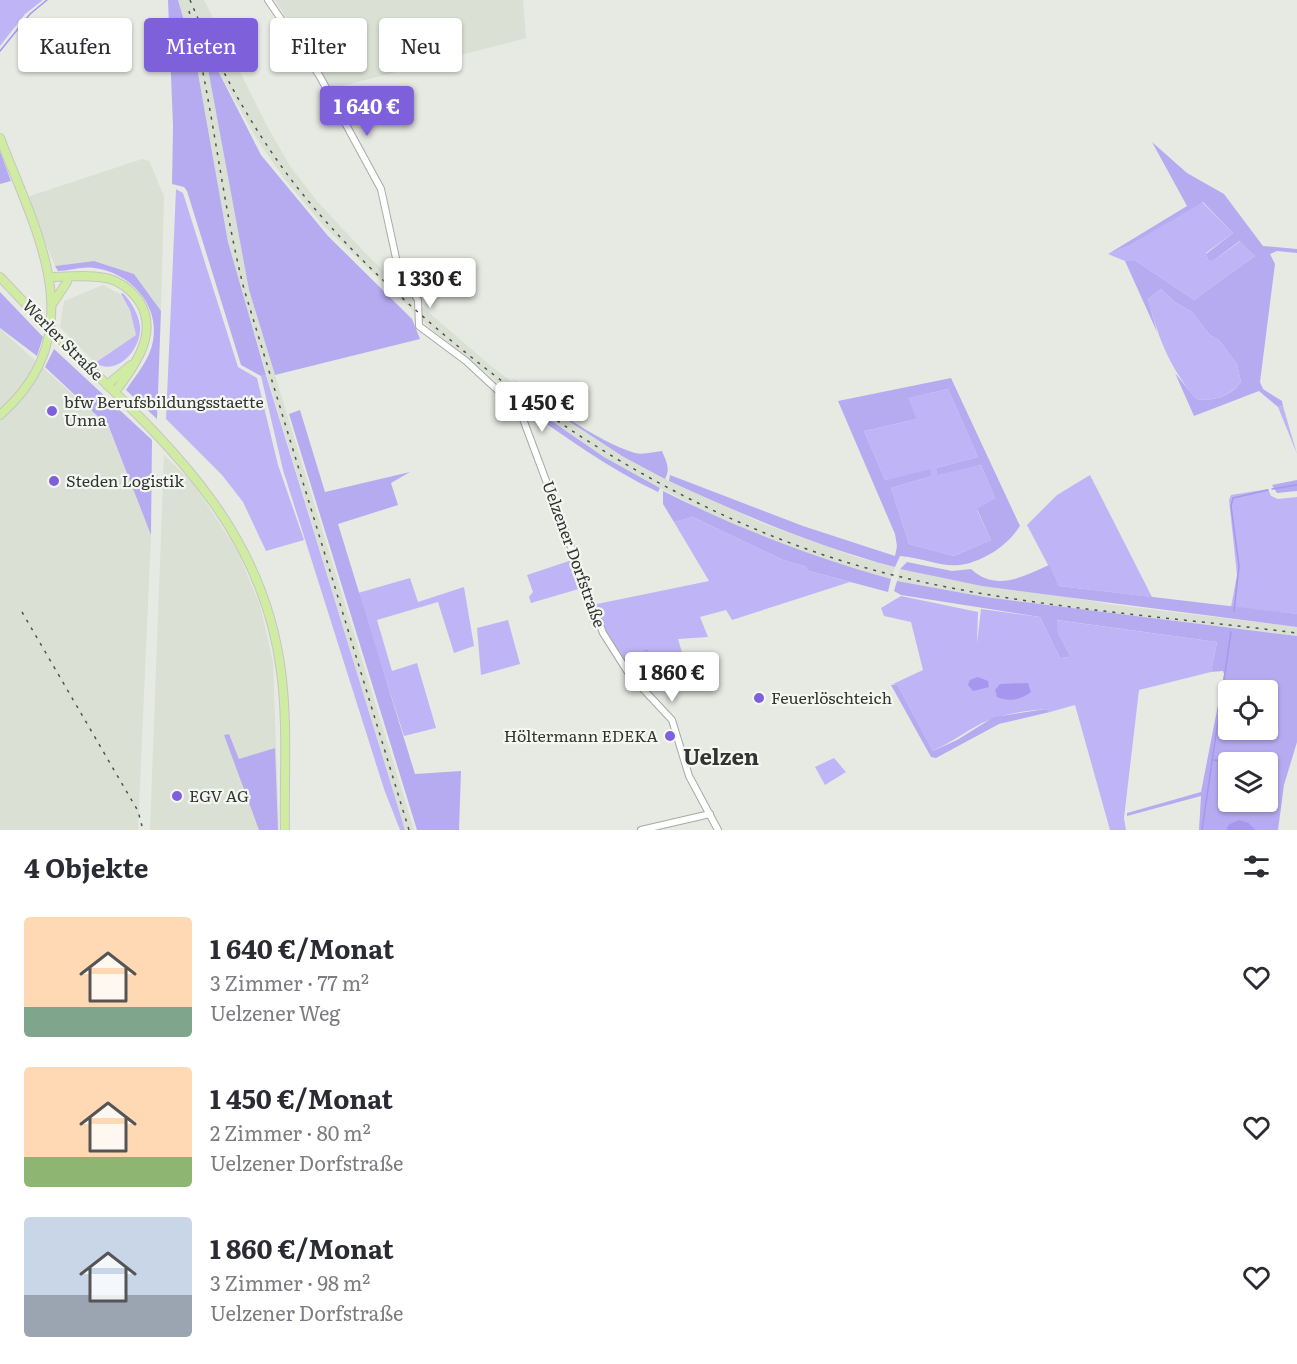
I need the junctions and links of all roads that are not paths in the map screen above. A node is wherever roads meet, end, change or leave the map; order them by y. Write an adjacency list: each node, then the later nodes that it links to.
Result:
1 (268, 0): 12 (street, Uelzener Dorfstraße)
2 (0, 138): 5 (main road)
3 (0, 277): 9 (main road, Werler Straße, bridge)
4 (87, 277): 5 (main road); 6 (main road); 8 (main road)
5 (51, 281): 6 (main road); 7 (main road)
6 (67, 282): 7 (main road)
7 (53, 305): 11 (main road)
8 (135, 362): 9 (main road); 10 (main road)
9 (107, 385): 10 (main road, Werler Straße)
10 (115, 392): 13 (main road, Werler Straße)
11 (0, 415)
12 (710, 814): 14 (street); 15 (street, Uelzener Dorfstraße)
13 (285, 830)
14 (640, 830)
15 (718, 830)

